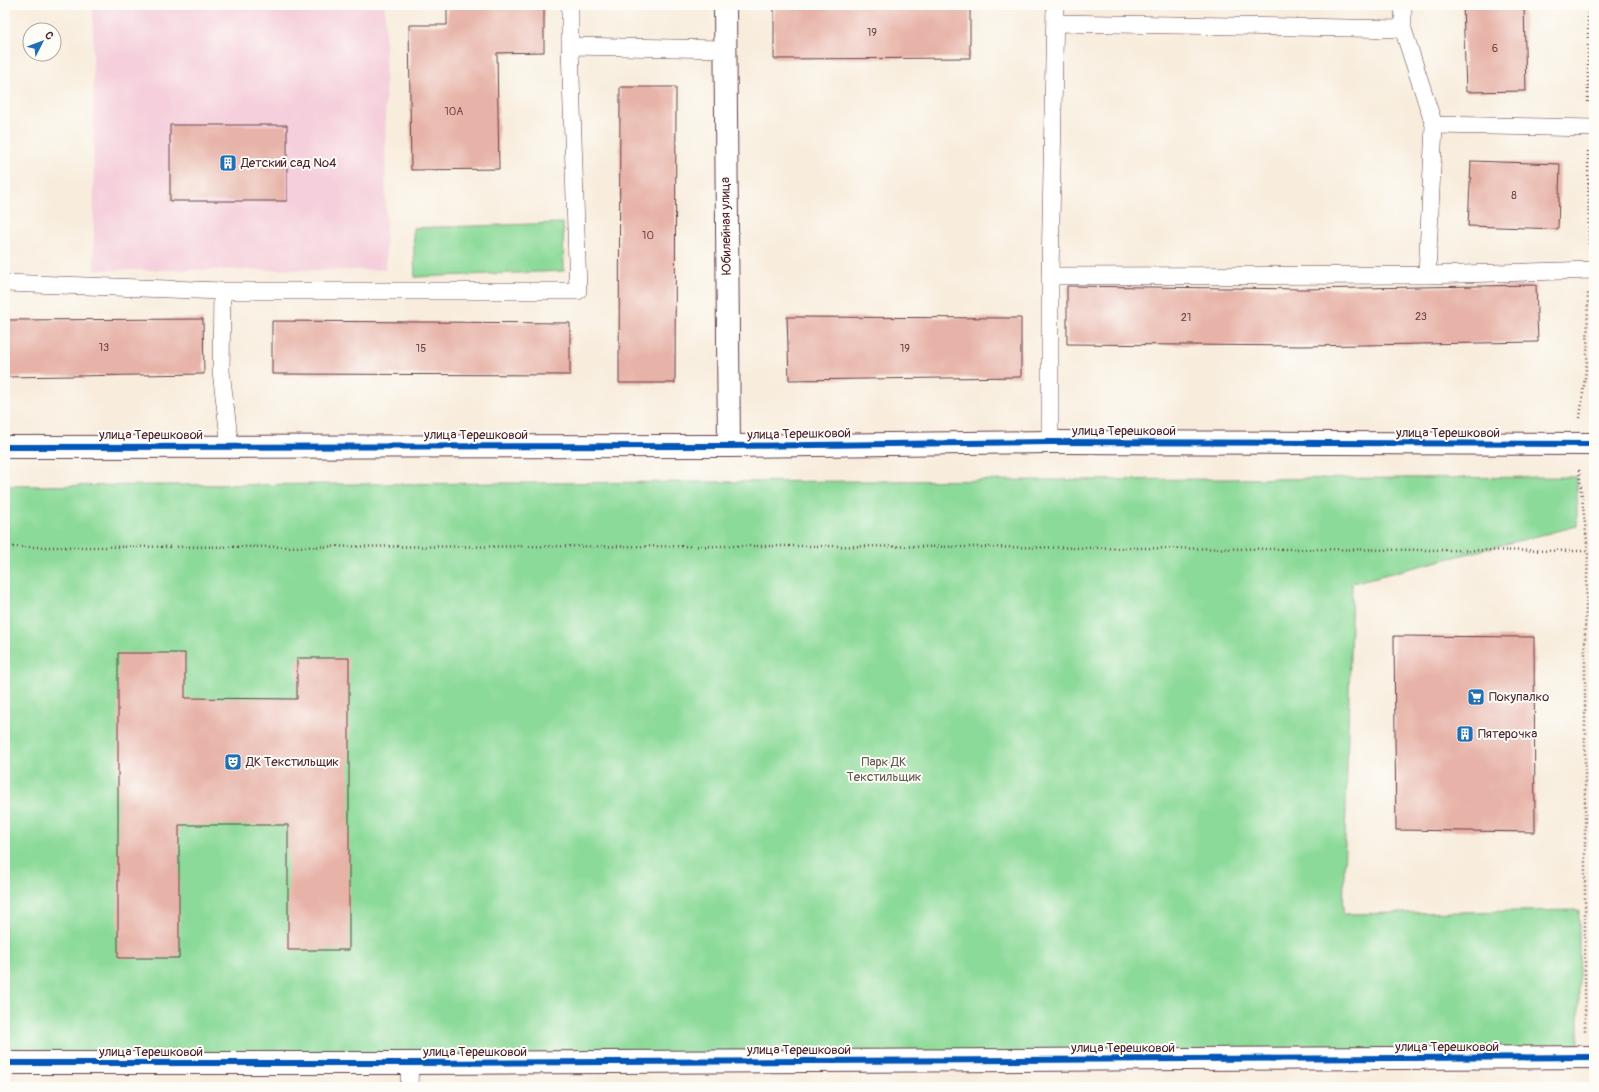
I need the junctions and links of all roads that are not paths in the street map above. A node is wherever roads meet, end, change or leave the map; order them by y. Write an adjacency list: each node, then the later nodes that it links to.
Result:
1 (570, 5): 7 (lane)
2 (724, 5): 8 (street, Юбилейная улица)
3 (1055, 5): 5 (lane)
4 (1403, 5): 6 (lane)
5 (1055, 23): 6 (lane); 13 (lane)
6 (1403, 29): 9 (lane)
7 (570, 46): 8 (lane); 15 (lane)
8 (724, 49): 20 (street, Юбилейная улица)
9 (1434, 125): 10 (lane); 12 (lane)
10 (1591, 128)
11 (1591, 270): 12 (lane)
12 (1426, 275): 13 (lane)
13 (1050, 276): 16 (lane)
14 (5, 283): 15 (lane)
15 (222, 291): 19 (lane)
16 (1050, 442): 17 (street, улица Терешковой); 20 (street, улица Терешковой)
17 (1585, 444)
18 (5, 446): 19 (street, улица Терешковой)
19 (230, 446): 20 (street, улица Терешковой)
20 (729, 446)
21 (1590, 1057): 23 (street, улица Терешковой)
22 (5, 1063): 23 (street, улица Терешковой)
23 (410, 1063): 24 (lane)
24 (409, 1087)

